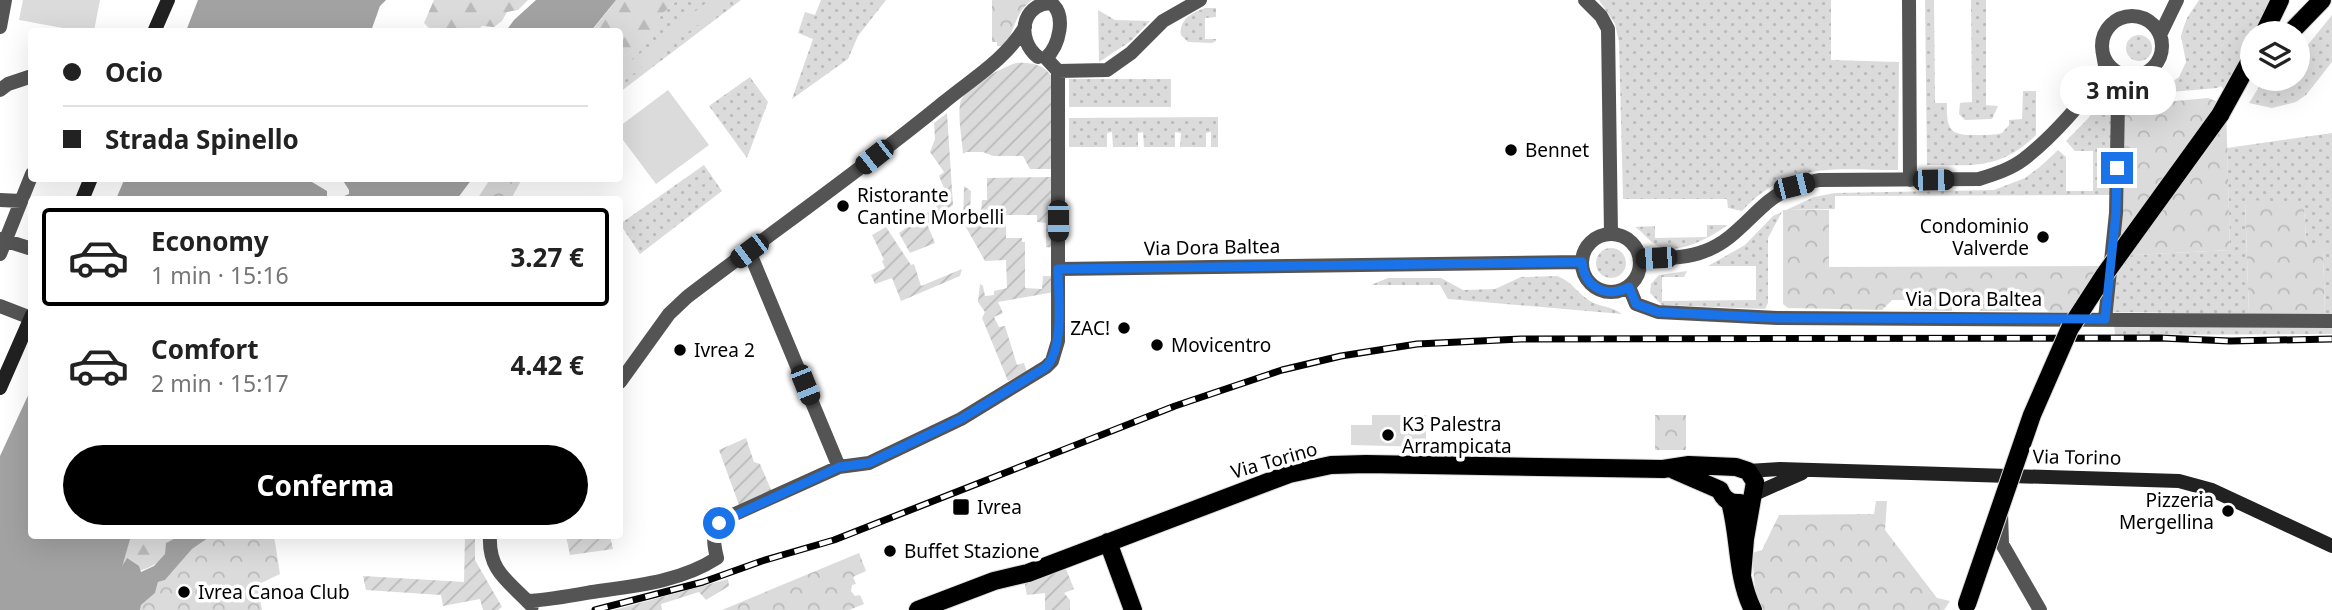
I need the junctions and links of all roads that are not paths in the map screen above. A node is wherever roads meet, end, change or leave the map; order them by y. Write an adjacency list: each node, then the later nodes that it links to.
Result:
1 (5, 0): 15 (street)
2 (168, 0): 17 (street)
3 (1200, 0): 22 (street)
4 (1585, 0): 33 (street)
5 (1909, 0): 29 (street)
6 (2177, 0): 11 (street); 18 (street)
7 (2280, 0): 12 (main road)
8 (2311, 0): 13 (main road)
9 (2322, 0): 14 (main road)
10 (1051, 1): 16 (street); 20 (street)
11 (2143, 18): 18 (street); 19 (street)
12 (2270, 21)
13 (2296, 21)
14 (2300, 21)
15 (0, 27)
16 (1025, 27): 20 (street); 21 (street)
17 (156, 28)
18 (2160, 35): 23 (street)
19 (2104, 54): 23 (street); 27 (street)
20 (1042, 57): 21 (street); 22 (street)
21 (992, 65): 36 (street)
22 (1058, 71): 39 (street)
23 (2121, 74): 27 (street)
24 (28, 78): 25 (street)
25 (4, 87)
26 (2240, 89): 60 (main road, bridge)
27 (2089, 93): 29 (street)
28 (2118, 101): 43 (street)
29 (1910, 180): 37 (street)
30 (29, 182): 32 (street)
31 (0, 200): 32 (street)
32 (21, 201): 34 (street)
33 (1611, 234): 37 (street); 38 (street)
34 (2, 244): 35 (street)
35 (28, 248)
36 (749, 251): 46 (street); 48 (street)
37 (1640, 259): 40 (street)
38 (1582, 262): 39 (street, Via Dora Baltea); 40 (street)
39 (1058, 269): 48 (street)
40 (1629, 287): 43 (street, Via Dora Baltea)
41 (0, 306): 42 (street)
42 (28, 315)
43 (2105, 319): 44 (street, Via Dora Baltea)
44 (2332, 321)
45 (28, 323): 47 (street)
46 (623, 378)
47 (0, 388)
48 (839, 467): 59 (street)
49 (1670, 469): 50 (main road, Via Torino); 54 (main road, Via Torino); 56 (main road, Via Torino)
50 (1740, 470): 51 (street, Via Torino); 53 (main road); 54 (main road)
51 (1807, 471): 52 (street, Via Torino); 53 (street, Via Torino)
52 (2003, 476): 57 (street, Via Torino); 64 (street)
53 (1752, 495): 54 (main road, Via Torino); 58 (main road)
54 (1725, 496): 58 (main road)
55 (490, 539): 59 (street)
56 (1108, 542): 61 (main road, Via Torino); 62 (main road)
57 (2332, 546)
58 (1742, 575): 63 (main road)
59 (531, 605)
60 (1965, 607)
61 (918, 610)
62 (1133, 610)
63 (1753, 610)
64 (2040, 610)

